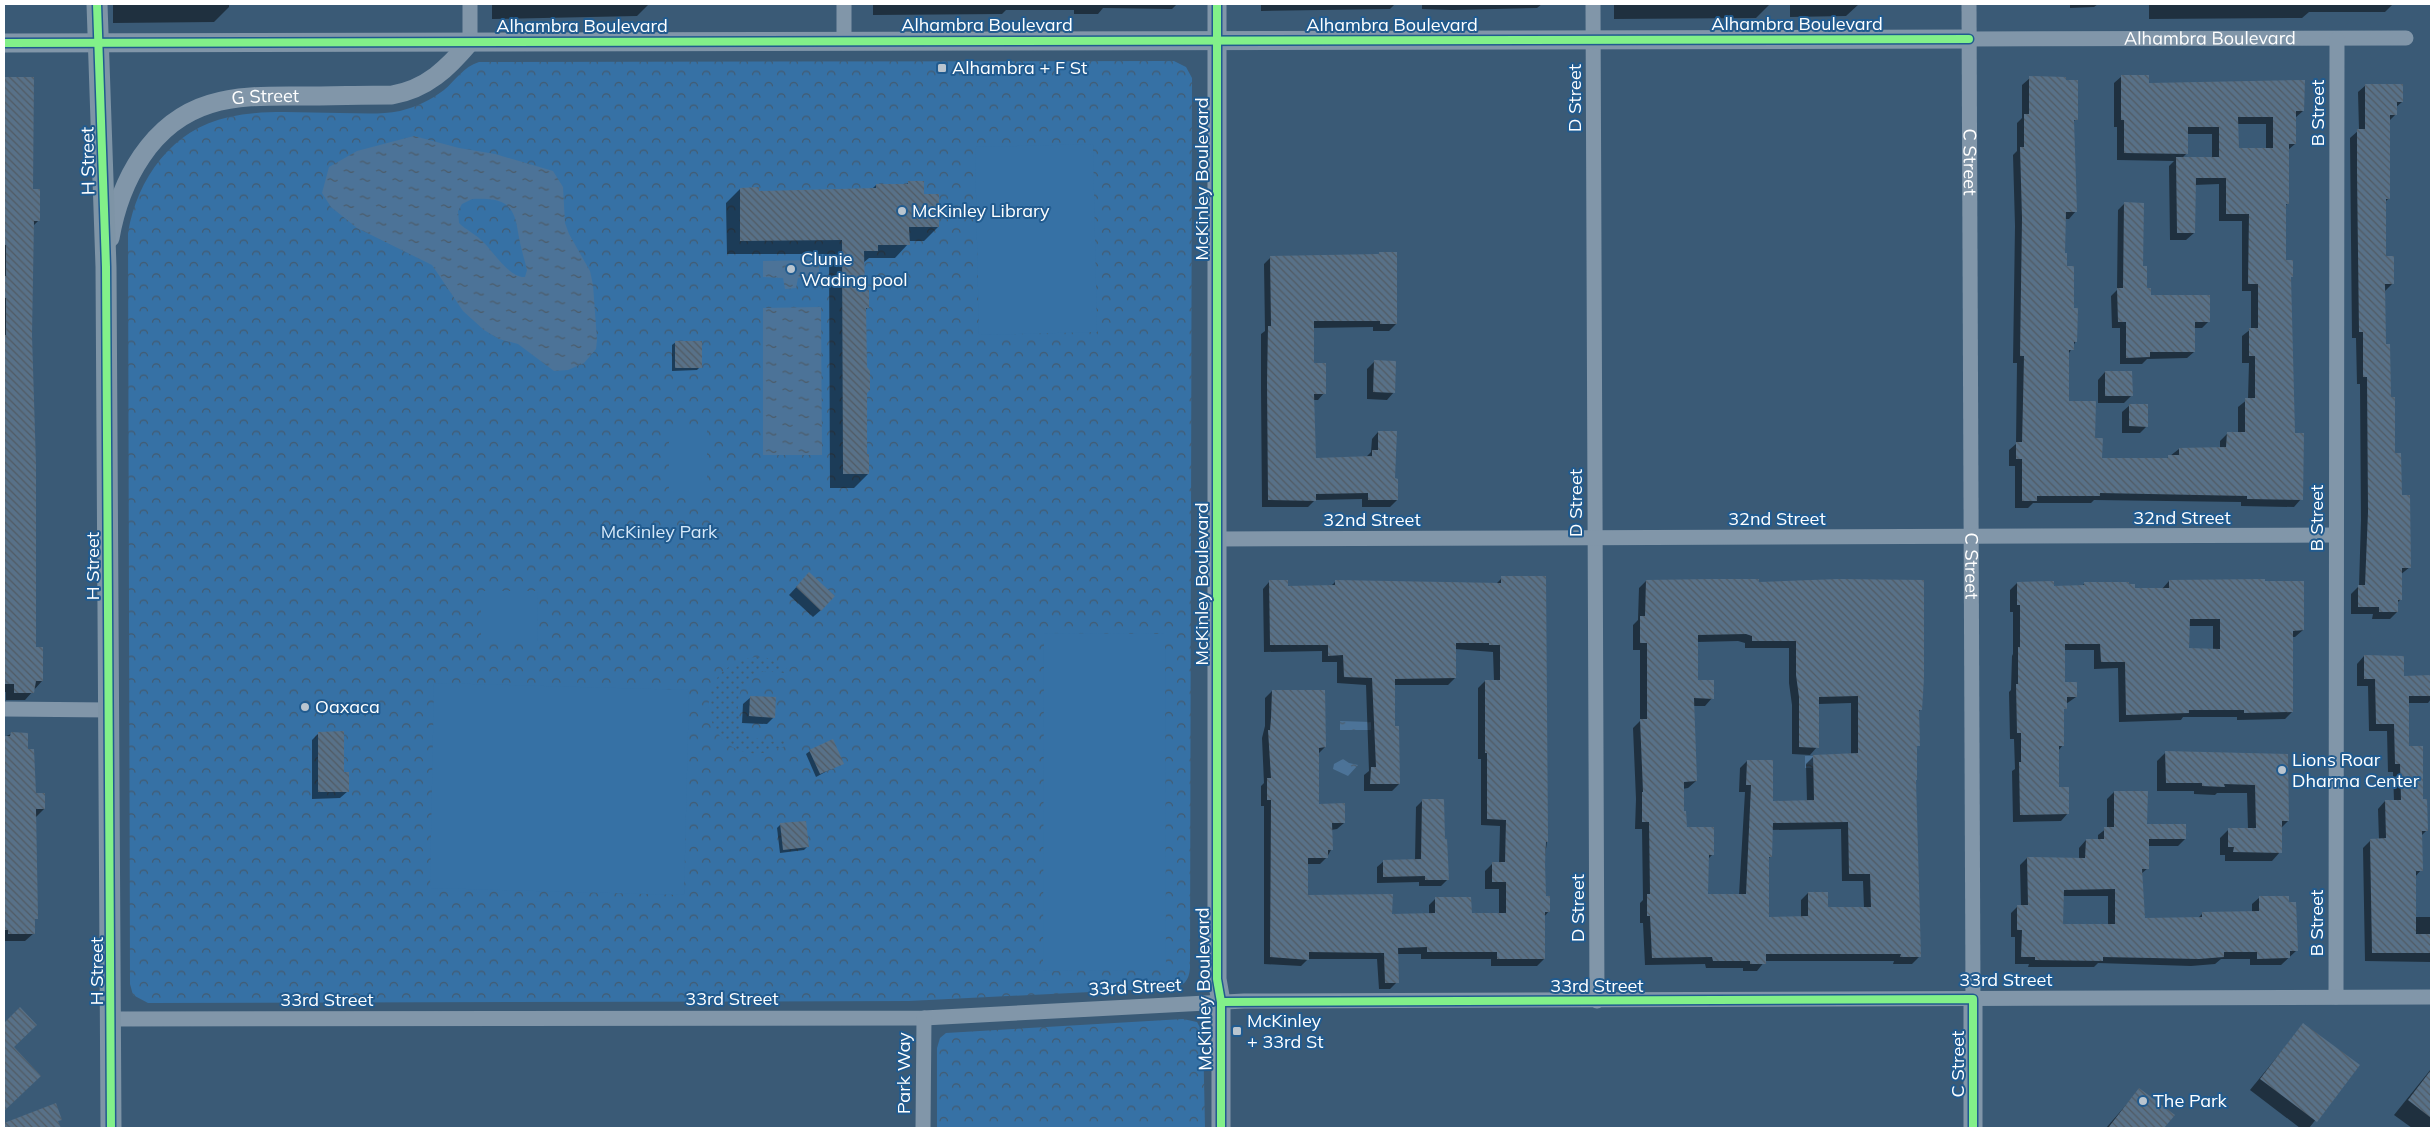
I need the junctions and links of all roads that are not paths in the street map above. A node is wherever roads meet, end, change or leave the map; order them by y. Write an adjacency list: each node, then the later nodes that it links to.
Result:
1 (97, 4): 13 (main road, H Street)
2 (470, 4): 14 (street)
3 (844, 4): 11 (street)
4 (1217, 4): 12 (street, McKinley Boulevard)
5 (1593, 4): 8 (street, D Street)
6 (1969, 4): 9 (street, C Street)
7 (2406, 38): 10 (street, Alhambra Boulevard)
8 (1593, 39): 9 (street, Alhambra Boulevard); 12 (street, Alhambra Boulevard); 19 (street, D Street)
9 (1970, 39): 10 (street, Alhambra Boulevard); 18 (street, C Street)
10 (2337, 39): 17 (street, B Street)
11 (844, 40): 12 (street, Alhambra Boulevard); 14 (street, Alhambra Boulevard)
12 (1217, 40): 20 (street, McKinley Boulevard)
13 (100, 42): 14 (street, Alhambra Boulevard); 15 (street, Alhambra Boulevard); 16 (main road, H Street)
14 (470, 42): 16 (street, G Street)
15 (4, 43)
16 (106, 267): 22 (main road, H Street)
17 (2336, 536): 18 (street, 32nd Street); 23 (street, B Street)
18 (1971, 537): 19 (street, 32nd Street); 25 (street, C Street)
19 (1595, 538): 20 (street, 32nd Street); 26 (street, D Street)
20 (1217, 539): 27 (street, McKinley Boulevard)
21 (4, 710): 22 (street)
22 (110, 710): 29 (main road, H Street)
23 (2336, 997): 24 (street, 33rd Street); 25 (street, 33rd Street)
24 (2431, 997)
25 (1973, 999): 26 (street, 33rd Street); 33 (street, C Street)
26 (1597, 1001): 27 (street, 33rd Street)
27 (1221, 1002): 28 (street, 33rd Street); 32 (street, McKinley Boulevard)
28 (924, 1018): 29 (street, 33rd Street); 31 (street, Park Way)
29 (112, 1019): 30 (main road, H Street)
30 (112, 1128)
31 (923, 1128)
32 (1221, 1128)
33 (1972, 1128)

